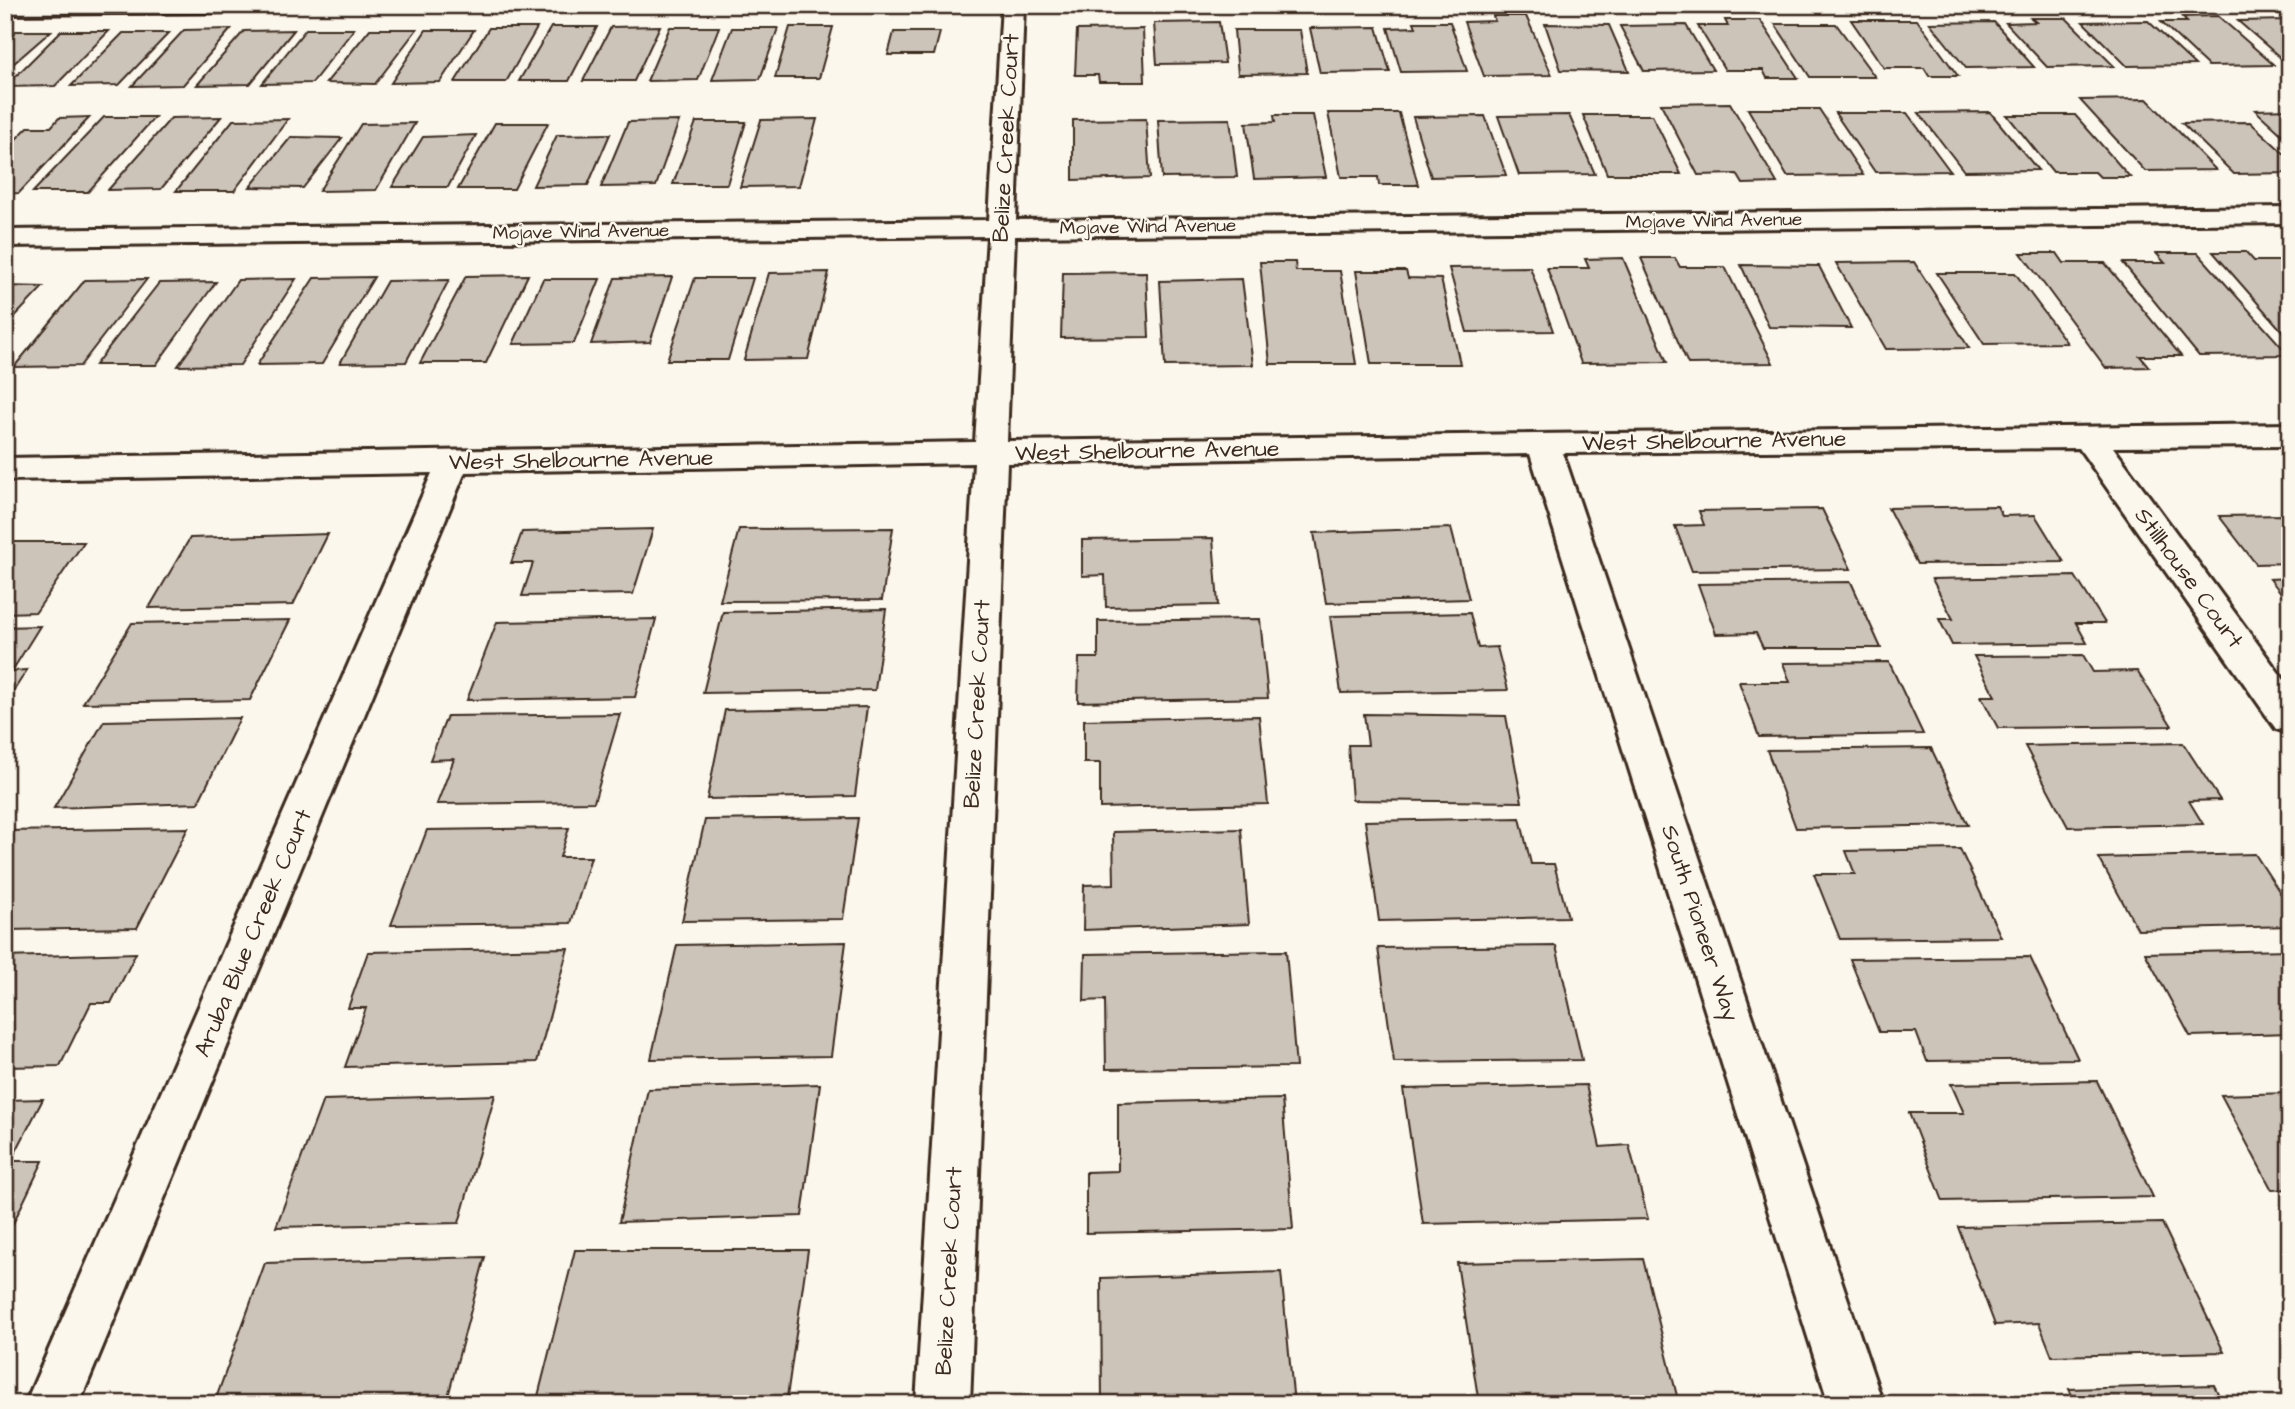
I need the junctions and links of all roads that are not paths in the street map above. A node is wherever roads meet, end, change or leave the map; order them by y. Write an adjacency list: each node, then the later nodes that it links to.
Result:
1 (222, 5): 3 (street)
2 (1013, 5): 5 (street, Belize Creek Court)
3 (5, 7)
4 (2290, 215): 5 (street, Mojave Wind Avenue)
5 (1002, 228): 6 (street, Mojave Wind Avenue); 10 (street, Belize Creek Court)
6 (5, 239)
7 (2290, 435): 8 (street, West Shelbourne Avenue)
8 (2088, 438): 9 (street, West Shelbourne Avenue); 13 (street, Stillhouse Court)
9 (1543, 443): 10 (street, West Shelbourne Avenue); 16 (street, South Pioneer Way)
10 (991, 454): 11 (street, West Shelbourne Avenue); 15 (street, Belize Creek Court)
11 (453, 462): 12 (street, West Shelbourne Avenue); 14 (street, Aruba Blue Creek Court)
12 (5, 469)
13 (2290, 719)
14 (52, 1404)
15 (943, 1404)
16 (1856, 1404)

